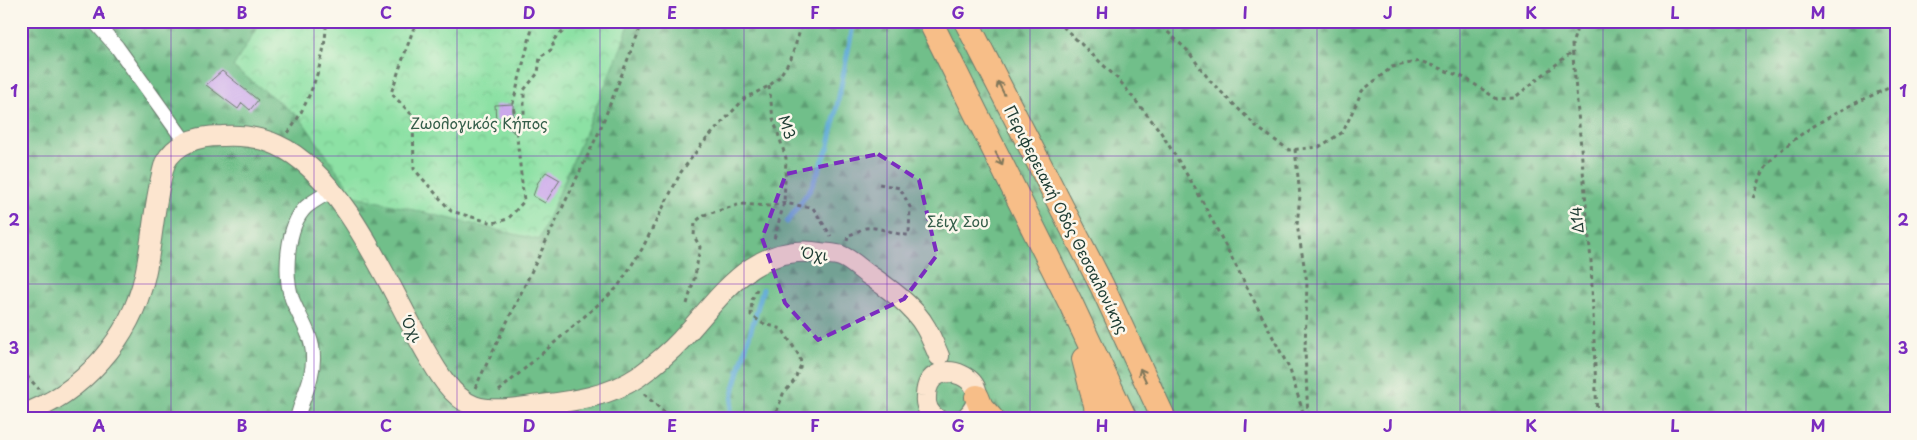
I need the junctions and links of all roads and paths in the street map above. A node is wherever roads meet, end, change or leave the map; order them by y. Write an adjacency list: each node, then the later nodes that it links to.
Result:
1 (94, 21): 18 (street)
2 (326, 21): 16 (path)
3 (420, 21): 17 (path)
4 (534, 21): 17 (path)
5 (575, 21): 17 (path)
6 (643, 21): 34 (path)
7 (804, 21): 15 (path)
8 (930, 21): 26 (highway, one-way to 26)
9 (966, 21): 44 (highway, Περιφερειακή Οδός Θεσσαλονίκης, one-way to 9)
10 (1057, 21): 45 (path)
11 (1156, 21): 19 (path)
12 (1579, 21): 13 (path, Δ14)
13 (1573, 51): 19 (path); 46 (path, Δ14)
14 (1896, 85): 21 (path)
15 (769, 86): 23 (path, Μ3); 34 (path)
16 (294, 125)
17 (516, 129)
18 (186, 143): 20 (main road, Όχι); 33 (main road, Όχι)
19 (1295, 150): 45 (path)
20 (332, 190): 34 (main road, Όχι); 37 (street)
21 (1753, 198)
22 (21, 244): 24 (path)
23 (771, 248)
24 (21, 288)
25 (757, 289): 39 (path)
26 (1071, 304): 42 (highway); 43 (highway)
27 (939, 356): 29 (main road, Όχι); 30 (main road); 31 (main road, Όχι)
28 (21, 370): 33 (path)
29 (958, 372): 30 (main road); 32 (main road, Όχι)
30 (934, 378): 36 (main road)
31 (632, 381): 34 (main road, Όχι); 38 (path)
32 (977, 398): 40 (main road); 41 (highway)
33 (51, 403): 35 (main road, Όχι)
34 (468, 403)
35 (21, 415)
36 (935, 418)
37 (297, 419)
38 (666, 419)
39 (774, 419)
40 (965, 419)
41 (992, 419)
42 (1097, 419)
43 (1125, 419)
44 (1164, 419)
45 (1307, 419)
46 (1597, 419)

